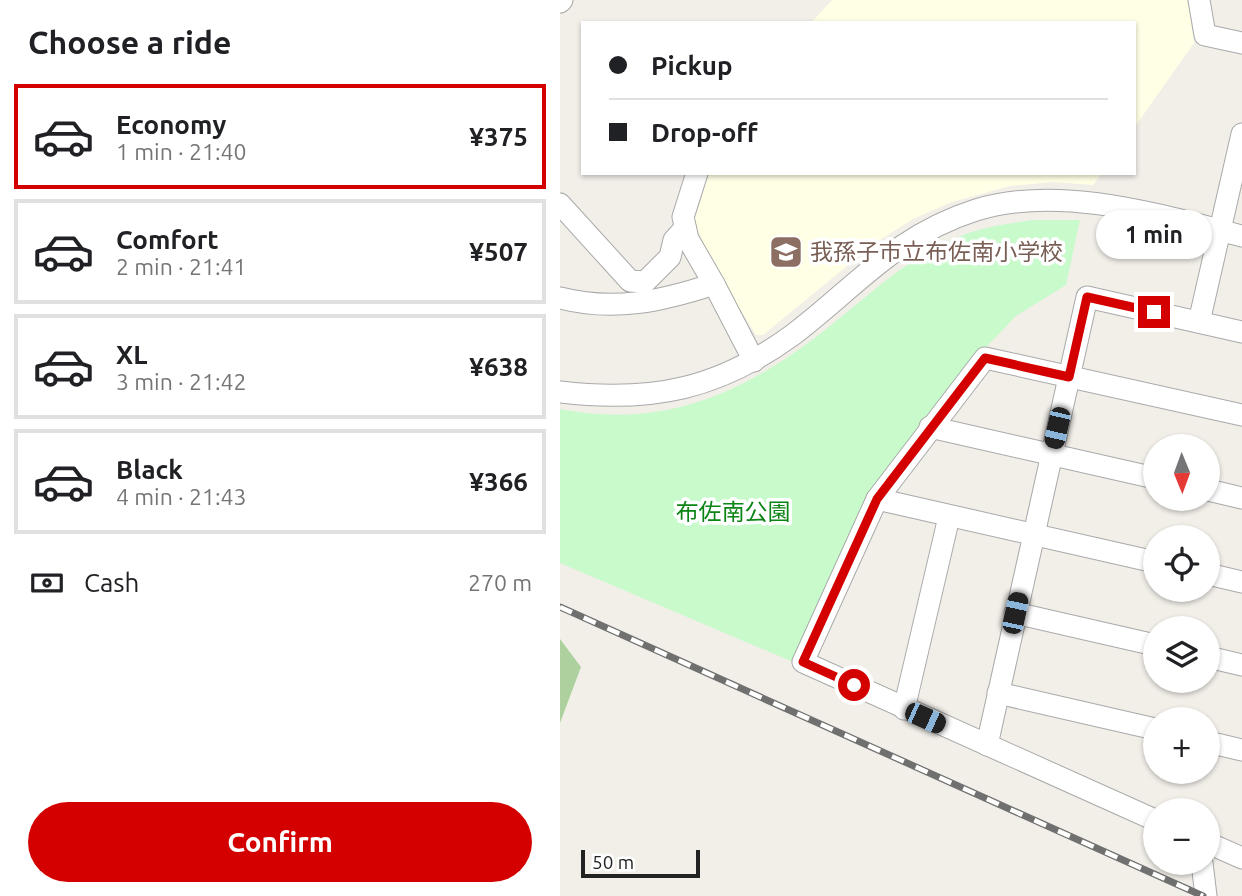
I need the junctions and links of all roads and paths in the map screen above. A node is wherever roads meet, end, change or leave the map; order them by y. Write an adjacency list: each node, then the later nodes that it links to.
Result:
1 (1199, 0): 2 (street)
2 (1242, 43)
3 (1242, 134): 7 (street)
4 (696, 175): 6 (street)
5 (560, 204): 6 (street)
6 (685, 228): 9 (street)
7 (1219, 230): 8 (street); 11 (street); 13 (street)
8 (1242, 236)
9 (714, 284): 10 (street); 13 (street)
10 (560, 298)
11 (1199, 322): 12 (street); 14 (street)
12 (1242, 332)
13 (754, 361): 15 (street)
14 (1069, 377): 16 (street); 17 (street); 18 (street)
15 (560, 392)
16 (1242, 415)
17 (930, 428): 18 (street); 22 (street)
18 (1051, 454): 19 (street); 24 (street)
19 (1143, 475)
20 (1220, 493): 21 (street)
21 (1242, 498)
22 (877, 499): 23 (street); 33 (street)
23 (948, 517): 24 (street); 33 (street)
24 (1032, 535): 25 (street); 28 (street)
25 (1143, 559)
26 (1220, 577): 27 (street)
27 (1242, 582)
28 (1015, 613): 29 (street); 32 (street)
29 (1143, 642)
30 (1220, 660): 31 (street)
31 (1242, 665)
32 (998, 693): 34 (street); 35 (street)
33 (904, 709): 35 (street)
34 (1143, 726)
35 (987, 745): 38 (street)
36 (1220, 745): 37 (street)
37 (1242, 750)
38 (1143, 815)
39 (1220, 848): 40 (street)
40 (1242, 858)
41 (1203, 875): 42 (street)
42 (1206, 896)

